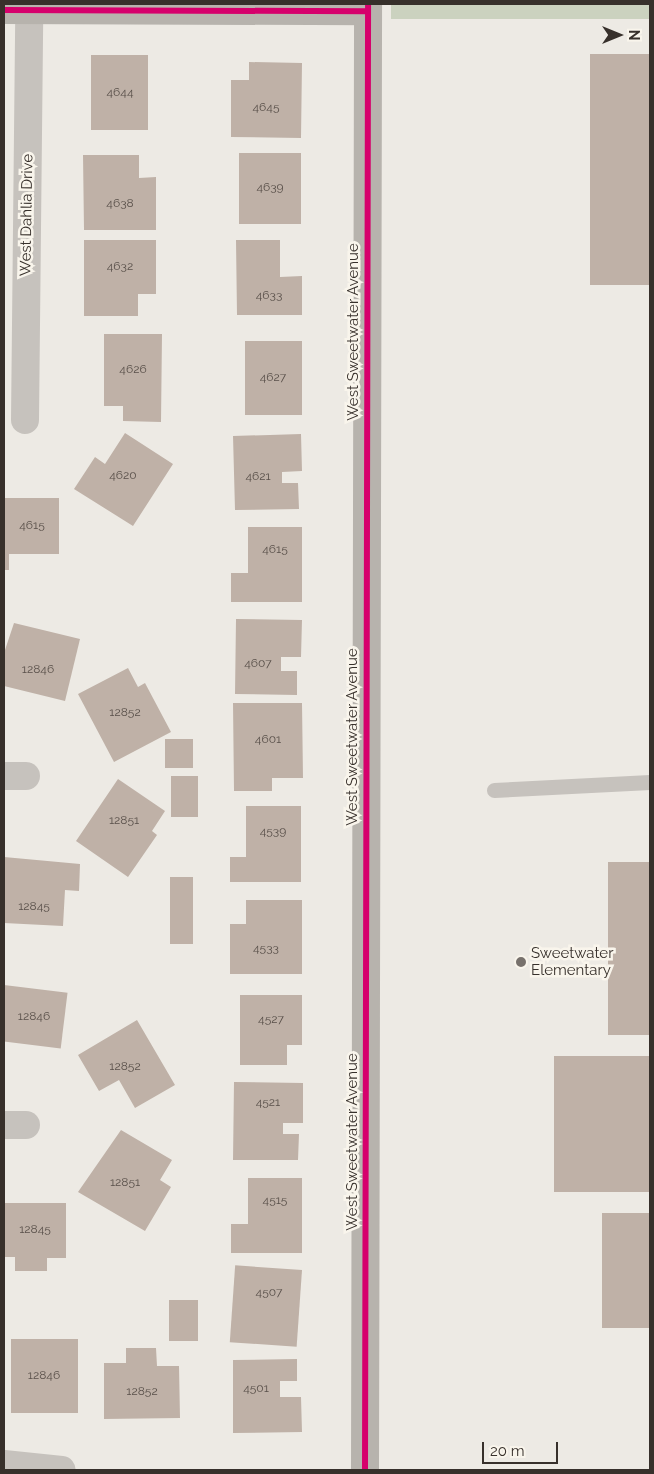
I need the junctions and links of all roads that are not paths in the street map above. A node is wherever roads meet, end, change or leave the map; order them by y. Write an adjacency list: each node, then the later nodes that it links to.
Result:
1 (368, 7): 2 (street); 8 (street, West Sweetwater Avenue)
2 (17, 10): 3 (street, West Dahlia Drive)
3 (25, 420)
4 (650, 782): 5 (lane)
5 (494, 790)
6 (4, 1464): 7 (street)
7 (50, 1470)
8 (365, 1470)

